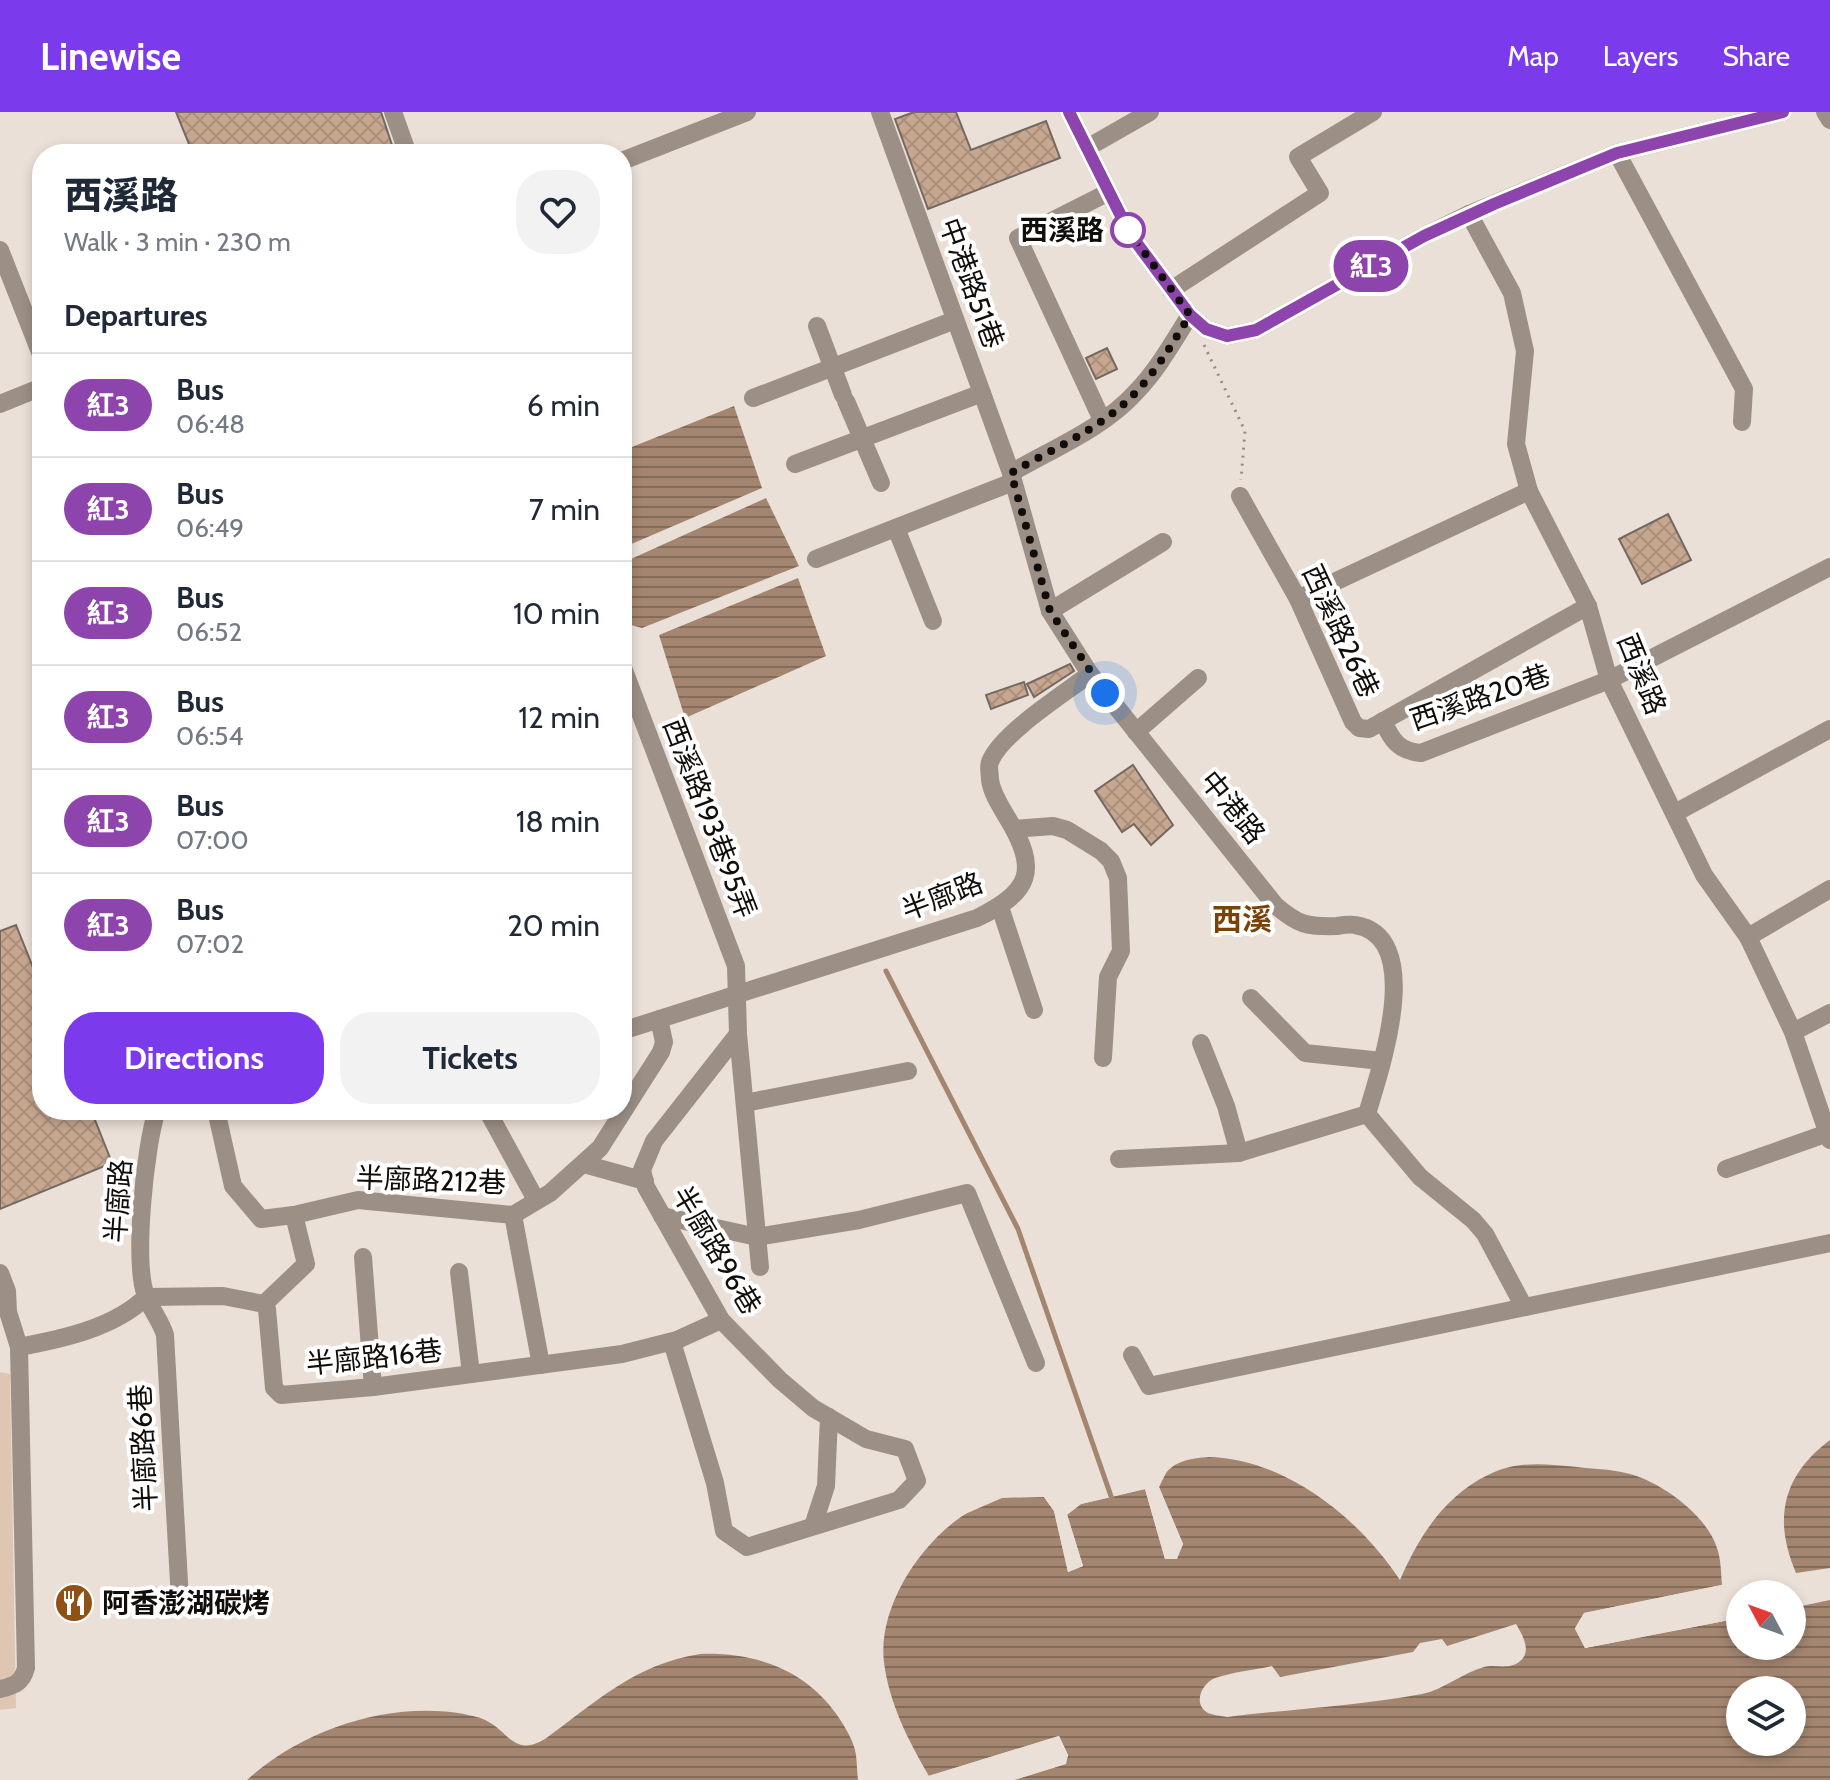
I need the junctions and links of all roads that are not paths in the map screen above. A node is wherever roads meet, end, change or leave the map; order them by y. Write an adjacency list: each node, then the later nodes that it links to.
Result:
1 (393, 112): 11 (street)
2 (747, 112): 14 (street)
3 (880, 112): 20 (street, 中港路51巷)
4 (1069, 112): 12 (street)
5 (1150, 112): 12 (street)
6 (1373, 112): 9 (street)
7 (1783, 112): 13 (street)
8 (1825, 112): 10 (street)
9 (1341, 120): 18 (street)
10 (1830, 120)
11 (404, 144)
12 (1087, 148): 15 (street)
13 (1617, 153): 16 (street); 29 (street)
14 (632, 157)
15 (1109, 192): 18 (street); 28 (street)
16 (1469, 214): 19 (street); 34 (street, 西溪路)
17 (0, 250): 22 (street)
18 (1171, 290): 19 (street)
19 (1190, 315): 28 (street)
20 (955, 320): 23 (street); 25 (street, 中港路51巷)
21 (817, 326): 23 (street)
22 (32, 332)
23 (833, 368): 26 (street); 30 (street)
24 (32, 391): 27 (street)
25 (982, 393): 30 (street); 32 (street, 中港路51巷)
26 (753, 398)
27 (0, 404)
28 (1102, 420): 32 (street)
29 (1742, 422)
30 (862, 438): 31 (street); 33 (street)
31 (795, 464)
32 (1012, 478): 36 (street); 42 (street, 中港路)
33 (881, 483)
34 (1529, 491): 40 (street); 41 (street, 西溪路)
35 (1240, 496): 40 (street, 西溪路26巷)
36 (896, 528): 38 (street); 43 (street)
37 (1163, 542): 42 (street)
38 (816, 559)
39 (1830, 567): 46 (street, 西溪路20巷)
40 (1298, 599): 48 (street, 西溪路26巷)
41 (1588, 606): 46 (street, 西溪路); 48 (street, 西溪路26巷)
42 (1050, 611): 44 (street, 中港路)
43 (933, 621)
44 (1090, 674): 50 (street, 中港路); 52 (street, 半廍路)
45 (1198, 678): 50 (street)
46 (1609, 680): 48 (street, 西溪路20巷); 51 (street, 西溪路)
47 (632, 691): 56 (street, 西溪路193巷95弄)
48 (1383, 721)
49 (1830, 729): 51 (street)
50 (1136, 732): 66 (street, 中港路)
51 (1675, 813): 55 (street, 西溪路)
52 (1014, 829): 54 (street, 半廍路); 65 (street)
53 (1830, 889): 55 (street)
54 (1000, 907): 56 (street, 半廍路); 58 (street)
55 (1748, 937): 62 (street, 西溪路)
56 (737, 992): 60 (street, 半廍路); 63 (street, 半廍路96巷)
57 (1251, 998): 66 (street)
58 (1034, 1010)
59 (1830, 1013): 62 (street)
60 (659, 1019): 61 (street, 半廍路); 68 (street, 半廍路212巷)
61 (632, 1028)
62 (1793, 1032): 70 (street, 西溪路)
63 (738, 1034): 69 (street, 半廍路96巷); 81 (street, 半廍路96巷)
64 (1201, 1043): 77 (street)
65 (1103, 1058)
66 (1382, 1061): 71 (street, 中港路)
67 (908, 1071): 69 (street)
68 (632, 1098)
69 (745, 1103): 86 (street, 半廍路96巷)
70 (1825, 1108): 76 (street, 西溪路)
71 (1367, 1114): 77 (street); 94 (street)
72 (155, 1120): 92 (street, 半廍路)
73 (218, 1120): 83 (street, 半廍路212巷)
74 (492, 1120): 82 (street)
75 (618, 1120): 79 (street, 半廍路212巷)
76 (1829, 1136): 80 (street)
77 (1239, 1153): 78 (street)
78 (1119, 1159)
79 (584, 1164): 81 (street); 82 (street, 半廍路212巷)
80 (1726, 1169)
81 (645, 1181): 85 (street, 半廍路96巷)
82 (536, 1200): 84 (street, 半廍路212巷)
83 (294, 1215): 84 (street, 半廍路212巷); 93 (street)
84 (513, 1215): 100 (street)
85 (662, 1216): 86 (street); 95 (street, 半廍路96巷)
86 (757, 1237): 89 (street, 半廍路96巷); 99 (street)
87 (1830, 1243): 94 (street)
88 (363, 1257): 102 (street)
89 (760, 1267)
90 (459, 1272): 101 (street)
91 (0, 1273): 97 (street)
92 (146, 1297): 93 (street); 97 (street); 105 (street, 半廍路6巷)
93 (264, 1304): 102 (street, 半廍路16巷)
94 (1524, 1307): 98 (street)
95 (721, 1320): 96 (street, 半廍路16巷); 103 (street, 半廍路96巷)
96 (672, 1342): 100 (street, 半廍路16巷); 104 (street)
97 (19, 1347): 106 (street)
98 (1132, 1355)
99 (1036, 1363)
100 (541, 1365): 101 (street, 半廍路16巷)
101 (471, 1374): 102 (street, 半廍路16巷)
102 (373, 1387)
103 (829, 1417): 104 (street); 104 (street, 半廍路96巷)
104 (813, 1526)
105 (180, 1600)
106 (0, 1689)

